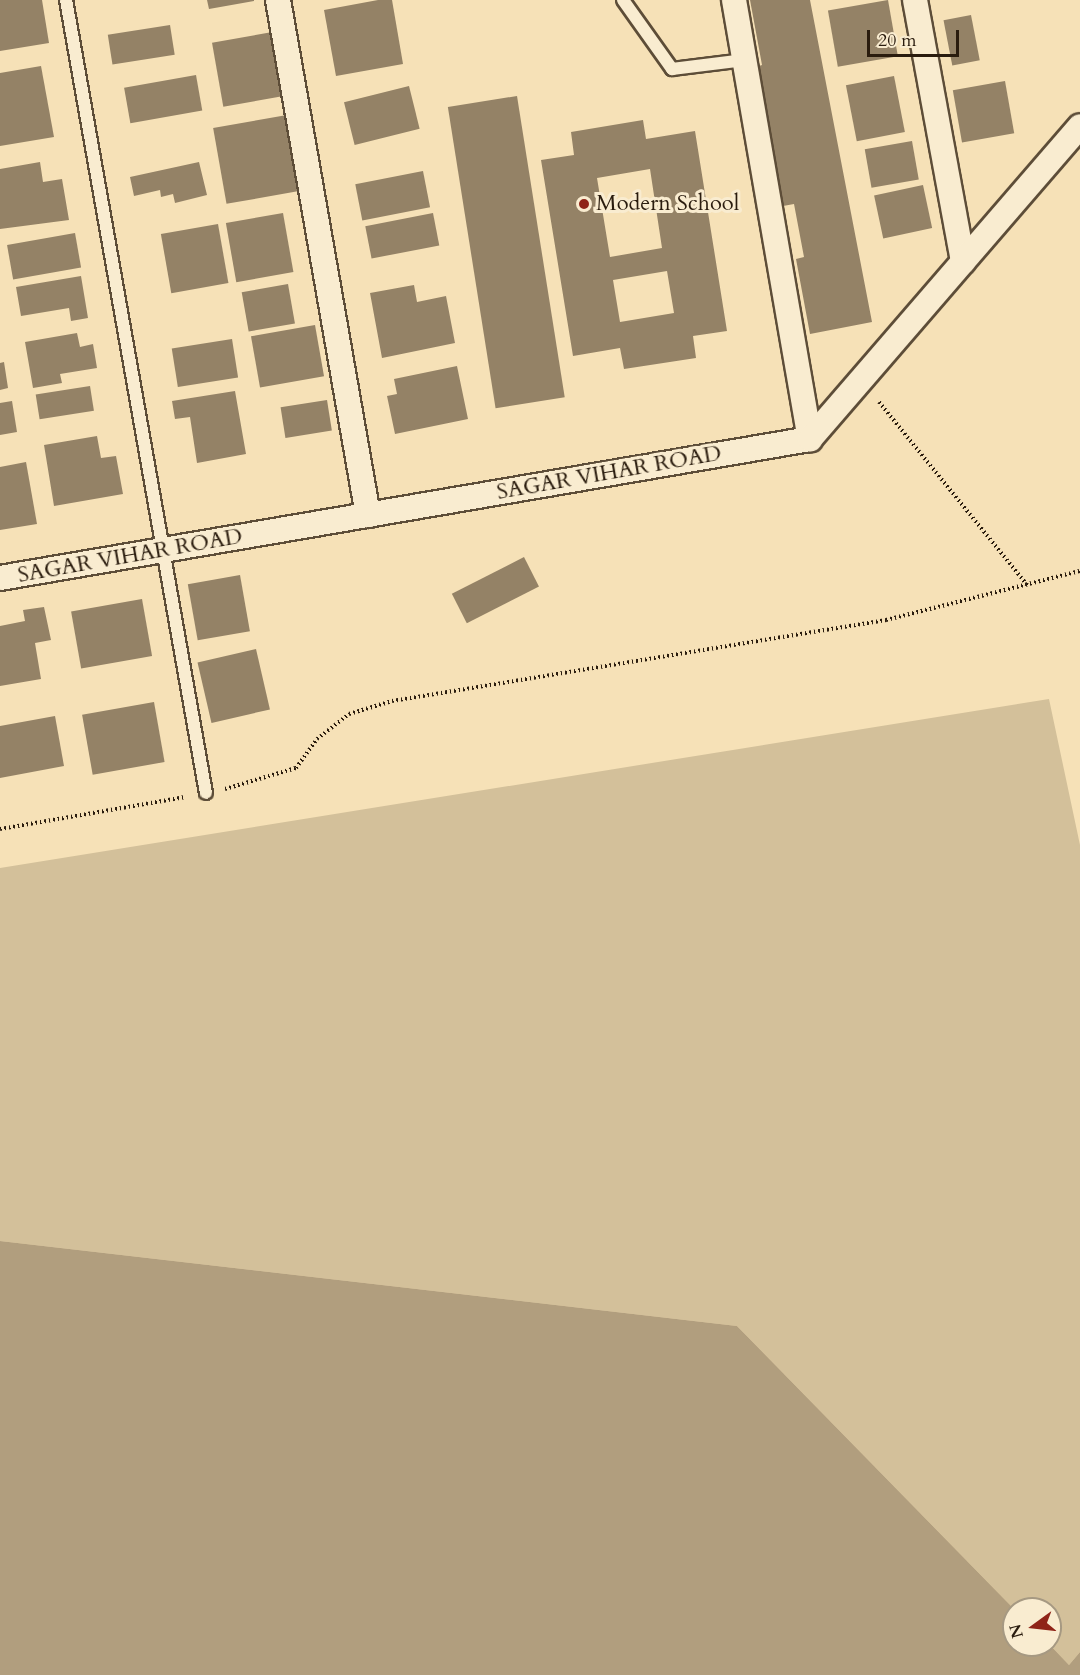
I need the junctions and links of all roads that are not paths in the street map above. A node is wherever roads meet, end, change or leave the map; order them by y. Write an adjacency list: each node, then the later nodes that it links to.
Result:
1 (66, 0): 11 (lane)
2 (278, 0): 10 (street)
3 (623, 0): 6 (lane)
4 (734, 0): 6 (street)
5 (915, 0): 8 (street)
6 (744, 60): 9 (street)
7 (1080, 126): 8 (street)
8 (963, 262): 9 (street)
9 (810, 439): 10 (street, SAGAR VIHAR ROAD)
10 (368, 515): 11 (street, SAGAR VIHAR ROAD)
11 (163, 550): 12 (street, SAGAR VIHAR ROAD); 13 (lane)
12 (0, 578)
13 (206, 793)

